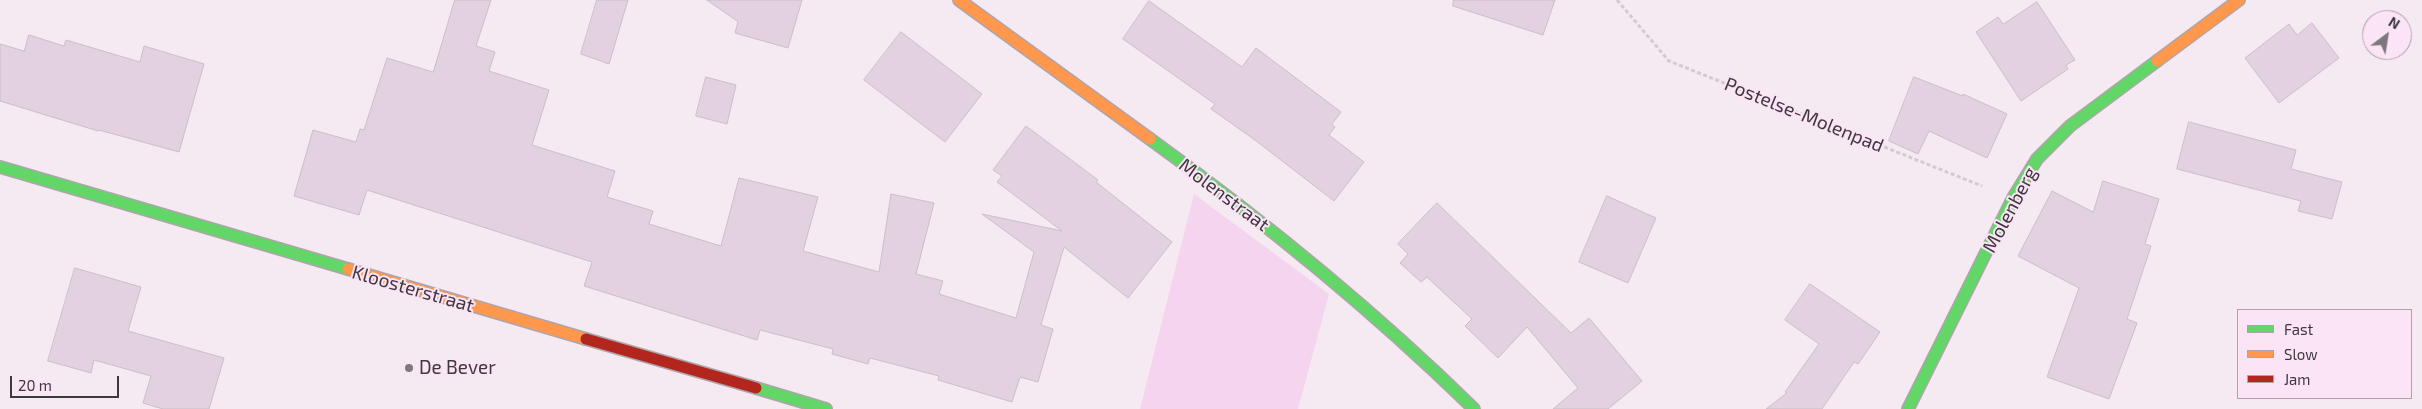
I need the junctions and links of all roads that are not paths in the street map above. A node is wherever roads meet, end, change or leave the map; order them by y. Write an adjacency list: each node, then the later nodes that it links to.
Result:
1 (959, 0): 5 (street, Molenstraat)
2 (2239, 0): 6 (street, Molenberg)
3 (0, 167): 4 (street, Kloosterstraat)
4 (826, 409)
5 (1474, 409)
6 (1908, 409)

